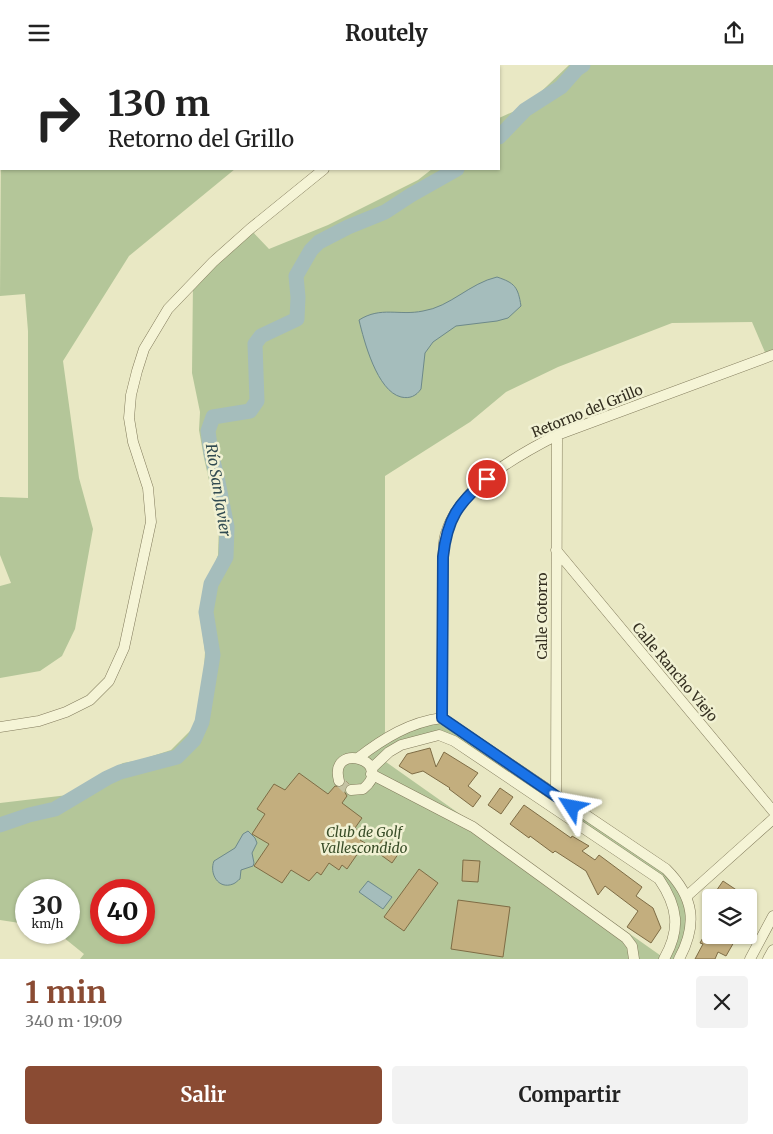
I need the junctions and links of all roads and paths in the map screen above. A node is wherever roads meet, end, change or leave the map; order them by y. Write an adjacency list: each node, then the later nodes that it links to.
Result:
1 (323, 170): 7 (street)
2 (773, 355): 3 (street, Retorno del Grillo)
3 (557, 435): 4 (street, Calle Cotorro); 5 (street, Retorno del Grillo)
4 (556, 550): 14 (street, Calle Cotorro); 15 (street, Calle Rancho Viejo)
5 (446, 720): 6 (street); 9 (street, Retorno del Grillo); 14 (street)
6 (427, 721): 8 (street); 10 (street)
7 (0, 727)
8 (431, 736): 9 (street); 11 (street)
9 (446, 738): 18 (street)
10 (358, 757): 11 (street); 12 (street)
11 (371, 772): 13 (street); 22 (street)
12 (339, 781)
13 (351, 791)
14 (556, 796): 17 (street)
15 (773, 811)
16 (773, 819): 19 (street)
17 (666, 869): 18 (street); 19 (street)
18 (659, 879): 23 (street)
19 (687, 896): 24 (street)
20 (773, 916): 25 (street)
21 (773, 950): 26 (street)
22 (634, 959)
23 (664, 959)
24 (679, 959)
25 (750, 959)
26 (768, 959)

